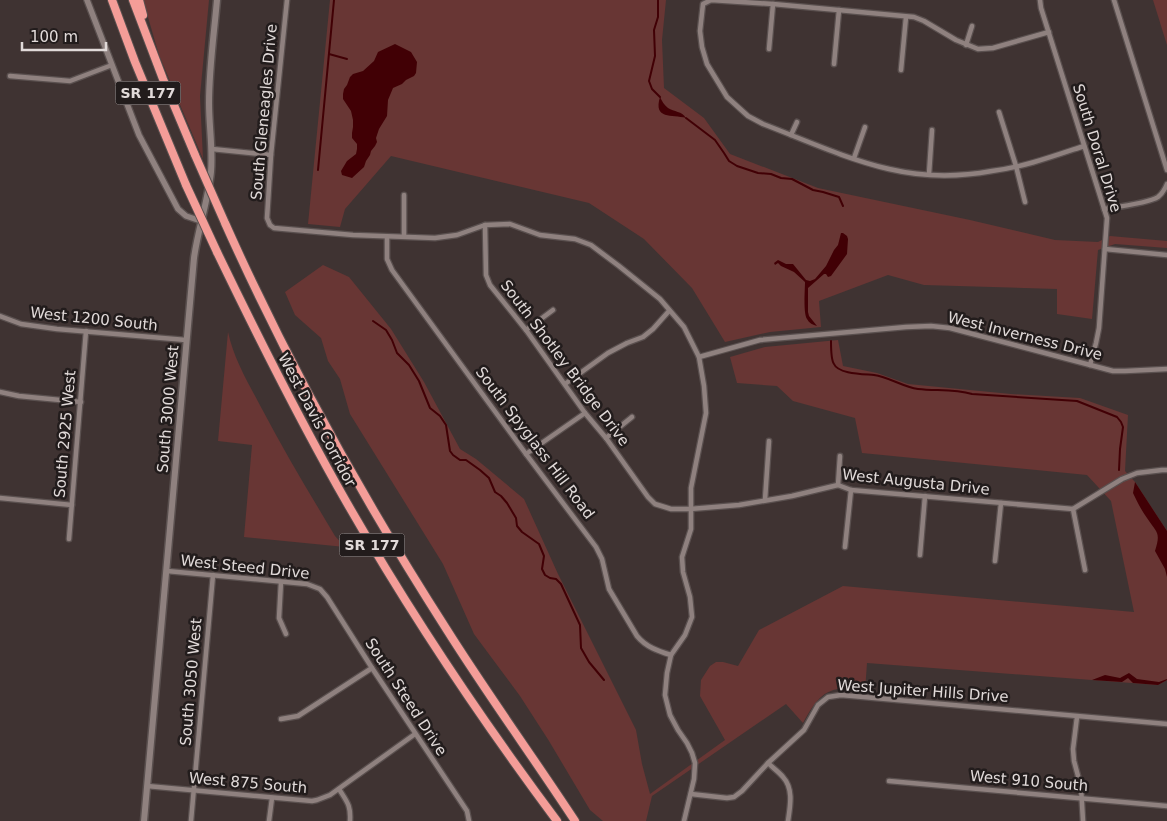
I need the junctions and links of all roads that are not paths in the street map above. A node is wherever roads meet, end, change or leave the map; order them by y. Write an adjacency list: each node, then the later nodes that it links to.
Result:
1 (87, 0): 18 (street)
2 (110, 0): 102 (highway, West Davis Corridor / SR 177, bridge)
3 (133, 0): 14 (highway, West Davis Corridor / SR 177)
4 (139, 0): 14 (highway)
5 (217, 0): 27 (main road, South 3000 West)
6 (287, 0): 28 (street, South Gleneagles Drive)
7 (1040, 0): 13 (street, South Doral Drive)
8 (1114, 0): 31 (street)
9 (773, 4): 10 (street); 16 (street); 25 (street)
10 (839, 10): 11 (street); 17 (street)
11 (906, 17): 15 (street); 19 (street)
12 (972, 26): 15 (street)
13 (1049, 32): 15 (street); 26 (street, South Doral Drive)
14 (149, 44): 103 (highway, West Davis Corridor / SR 177, bridge)
15 (966, 45)
16 (769, 49)
17 (834, 64)
18 (112, 65): 20 (street); 37 (street)
19 (901, 70)
20 (10, 76)
21 (999, 112): 30 (street)
22 (797, 122): 25 (street)
23 (865, 128): 29 (street)
24 (932, 130): 32 (street)
25 (791, 135): 29 (street)
26 (1084, 146): 30 (street); 36 (street, South Doral Drive)
27 (212, 149): 28 (street); 37 (main road, South 3000 West)
28 (271, 155): 40 (street, South Gleneagles Drive)
29 (854, 158): 32 (street)
30 (1016, 166): 32 (street); 35 (street)
31 (1167, 170)
32 (929, 174)
33 (1167, 184): 36 (street)
34 (404, 195): 39 (street)
35 (1025, 202)
36 (1104, 209): 41 (street, South Doral Drive)
37 (201, 222): 48 (main road, South 3000 West)
38 (485, 225): 39 (street); 44 (street); 46 (street, South Shotley Bridge Drive)
39 (404, 236): 40 (street)
40 (387, 237): 59 (street, South Spyglass Hill Road)
41 (1105, 250): 42 (street); 50 (street, South Doral Drive)
42 (1167, 255)
43 (553, 310): 46 (street)
44 (670, 311): 49 (street); 52 (street)
45 (0, 316): 47 (street, West 1200 South)
46 (526, 330): 52 (street, South Shotley Bridge Drive)
47 (86, 331): 48 (street, West 1200 South); 54 (street, South 2925 West)
48 (186, 340): 77 (main road, South 3000 West)
49 (699, 356): 50 (street, West Inverness Drive); 70 (street)
50 (1090, 365): 51 (street, West Inverness Drive)
51 (1167, 369)
52 (565, 384): 55 (street, South Shotley Bridge Drive)
53 (0, 392): 54 (street)
54 (81, 402): 69 (street, South 2925 West)
55 (585, 413): 57 (street, South Shotley Bridge Drive); 59 (street)
56 (632, 417): 57 (street)
57 (606, 438): 68 (street, South Shotley Bridge Drive)
58 (769, 441): 66 (street)
59 (526, 454): 82 (street, South Spyglass Hill Road)
60 (840, 456): 62 (street)
61 (1167, 470): 71 (street)
62 (838, 485): 63 (street, West Augusta Drive); 66 (street, West Augusta Drive)
63 (851, 490): 64 (street, West Augusta Drive); 73 (street)
64 (925, 496): 67 (street, West Augusta Drive); 74 (street)
65 (0, 498): 69 (street)
66 (765, 500): 70 (street, West Augusta Drive)
67 (1001, 503): 71 (street, West Augusta Drive); 75 (street)
68 (655, 504): 70 (street, West Augusta Drive)
69 (72, 505): 72 (street, South 2925 West)
70 (690, 509): 82 (street)
71 (1073, 509): 76 (street)
72 (69, 539)
73 (845, 547)
74 (920, 555)
75 (996, 561)
76 (1084, 570)
77 (167, 571): 78 (street, West Steed Drive); 90 (main road, South 3000 West)
78 (213, 576): 79 (street, West Steed Drive); 92 (street, South 3050 West)
79 (281, 582): 80 (street, West Steed Drive); 81 (street)
80 (320, 589): 83 (street, South Steed Drive)
81 (286, 634)
82 (671, 654): 93 (street)
83 (372, 668): 85 (street); 87 (street, South Steed Drive)
84 (1077, 717): 86 (street, West Jupiter Hills Drive); 88 (street, West Jupiter Hills Drive); 95 (street)
85 (281, 719)
86 (1167, 724)
87 (415, 734): 91 (street, West 875 South); 101 (street, South Steed Drive)
88 (768, 763): 93 (street, West Jupiter Hills Drive); 105 (street)
89 (889, 781): 95 (street, West 910 South)
90 (147, 786): 92 (street, West 875 South); 97 (main road, South 3000 West)
91 (339, 789): 94 (street, West 875 South); 100 (street)
92 (194, 791): 94 (street, West 875 South); 98 (street, South 3050 West)
93 (691, 794): 104 (street)
94 (272, 798): 99 (street)
95 (1081, 798): 96 (street, West 910 South); 106 (street)
96 (1167, 806)
97 (144, 821)
98 (191, 821)
99 (270, 821)
100 (350, 821)
101 (469, 821)
102 (557, 821)
103 (575, 821)
104 (684, 821)
105 (788, 821)
106 (1083, 821)

